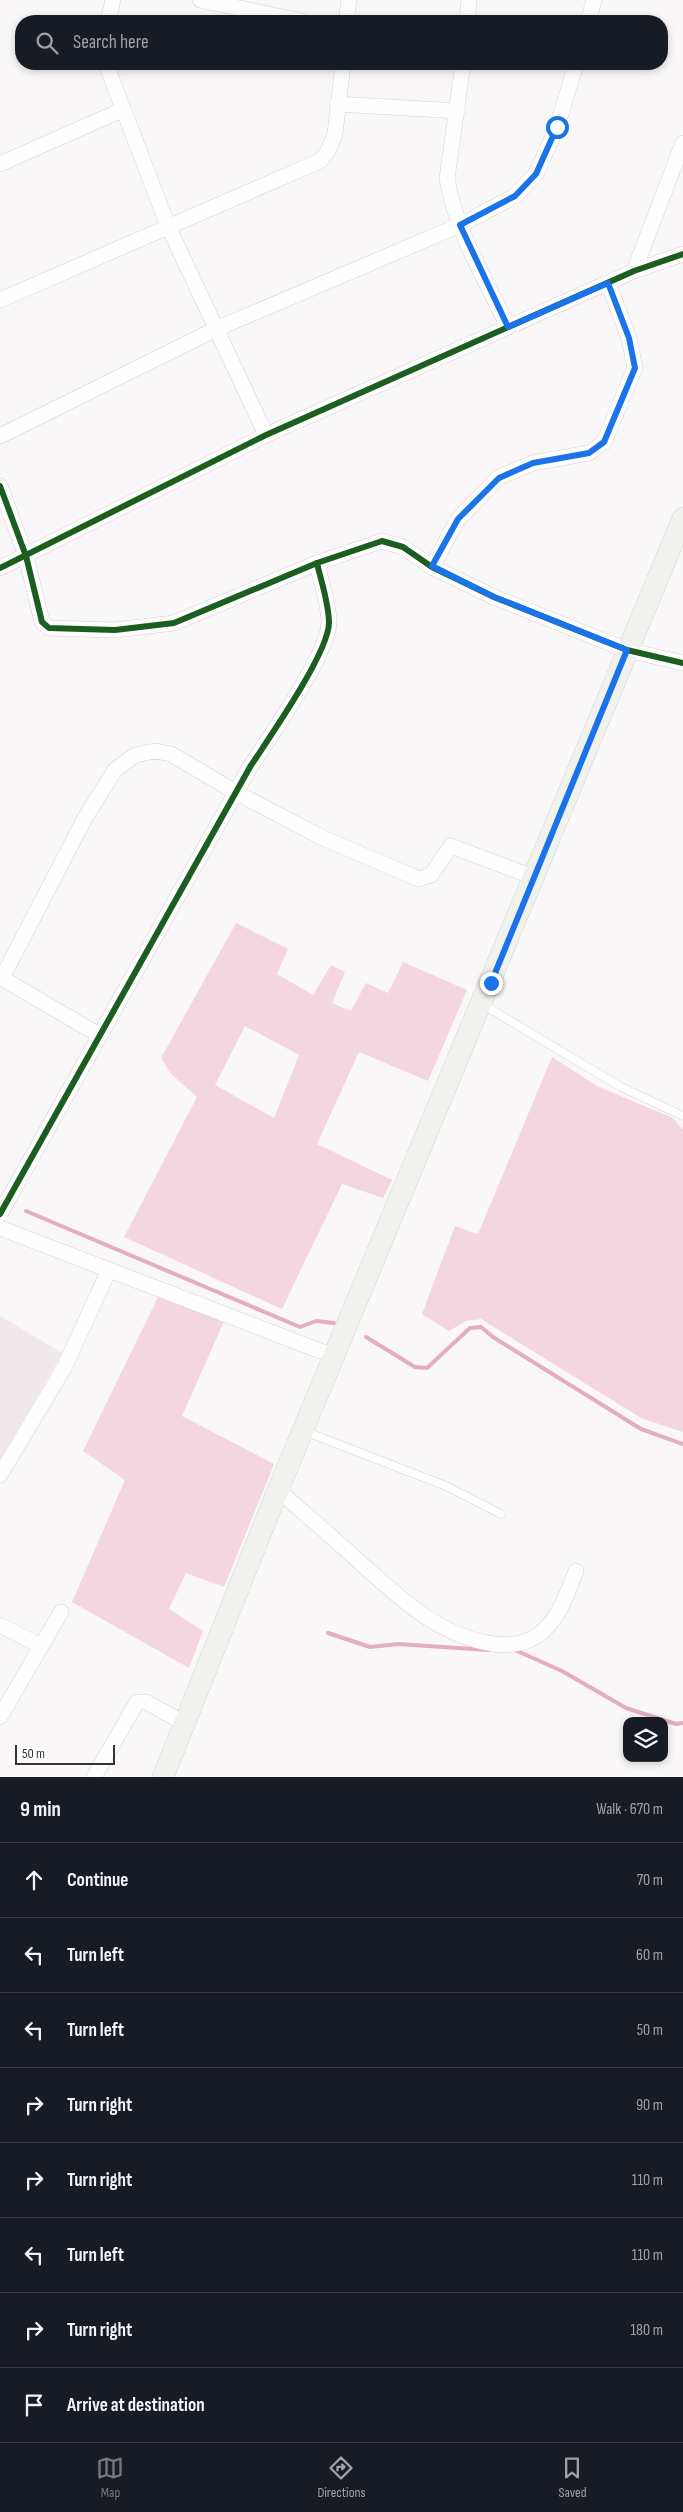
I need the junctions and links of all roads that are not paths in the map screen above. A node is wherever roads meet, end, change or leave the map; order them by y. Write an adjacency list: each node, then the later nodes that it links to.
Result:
1 (113, 0): 6 (street)
2 (200, 0): 7 (street)
3 (349, 0): 8 (street)
4 (469, 0): 9 (street)
5 (594, 0): 10 (street)
6 (109, 15)
7 (273, 15)
8 (347, 15)
9 (468, 15)
10 (590, 15)
11 (108, 70): 16 (street)
12 (342, 70): 15 (street)
13 (462, 70): 17 (street)
14 (574, 70): 20 (street)
15 (337, 104): 17 (street); 21 (street)
16 (122, 110): 19 (street); 21 (street)
17 (458, 111): 20 (street)
18 (683, 143): 23 (street)
19 (0, 164)
20 (460, 225): 26 (street); 27 (street)
21 (168, 226): 25 (street); 27 (street)
22 (683, 254): 23 (street)
23 (634, 271): 24 (street)
24 (608, 283): 26 (street); 34 (street)
25 (0, 300)
26 (508, 327): 28 (street)
27 (216, 329): 28 (street); 29 (street)
28 (266, 435): 32 (street)
29 (0, 436)
30 (0, 486): 32 (street)
31 (683, 518): 36 (main road)
32 (26, 556): 33 (street); 35 (street)
33 (317, 563): 34 (street); 38 (street)
34 (432, 566): 36 (street)
35 (0, 568)
36 (627, 650): 37 (street); 39 (main road)
37 (683, 663)
38 (237, 793): 39 (street); 40 (street); 42 (street)
39 (533, 877): 41 (main road)
40 (1, 977): 42 (street)
41 (482, 1004): 43 (lane); 47 (main road)
42 (99, 1035): 44 (street)
43 (683, 1116)
44 (0, 1214)
45 (0, 1228): 46 (street)
46 (109, 1270): 47 (street); 49 (street)
47 (336, 1357): 48 (main road)
48 (304, 1431): 50 (main road); 51 (lane)
49 (0, 1475)
50 (278, 1490): 52 (street); 57 (main road)
51 (501, 1514)
52 (576, 1572)
53 (61, 1612): 55 (street)
54 (0, 1625): 55 (street)
55 (41, 1646): 56 (street)
56 (0, 1717)
57 (184, 1723): 58 (street); 59 (main road)
58 (94, 1777)
59 (163, 1777)

